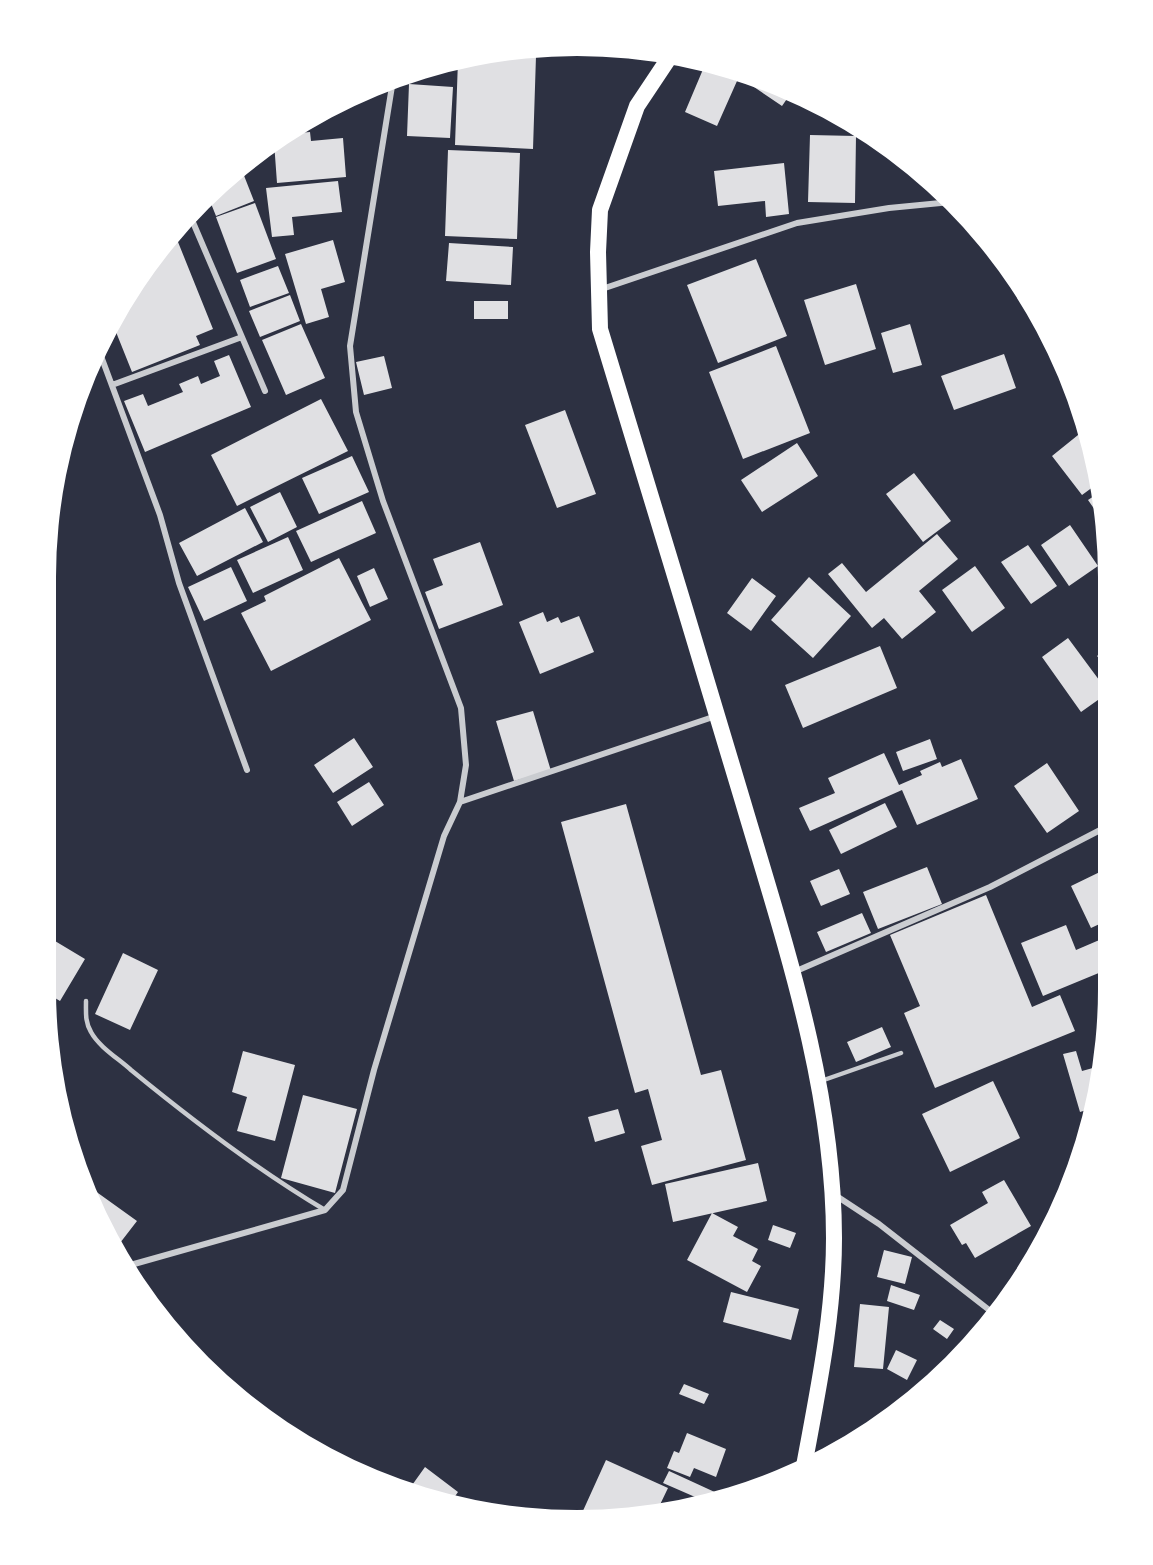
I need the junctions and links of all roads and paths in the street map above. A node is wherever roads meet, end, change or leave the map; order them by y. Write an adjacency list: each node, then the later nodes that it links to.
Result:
1 (665, 64): 5 (highway)
2 (391, 90): 12 (street)
3 (940, 203): 5 (street)
4 (194, 224): 6 (street)
5 (599, 290): 10 (highway)
6 (242, 337): 8 (street); 9 (street)
7 (103, 360): 8 (street)
8 (112, 385): 11 (street)
9 (265, 391)
10 (717, 715): 12 (street); 14 (highway)
11 (247, 770)
12 (460, 802): 19 (street)
13 (1098, 831): 14 (street)
14 (794, 972): 17 (highway)
15 (86, 1001): 19 (lane)
16 (902, 1053): 17 (lane)
17 (819, 1082): 18 (highway)
18 (832, 1193): 21 (street); 22 (highway)
19 (325, 1210): 20 (street)
20 (134, 1264)
21 (988, 1309)
22 (806, 1457)

